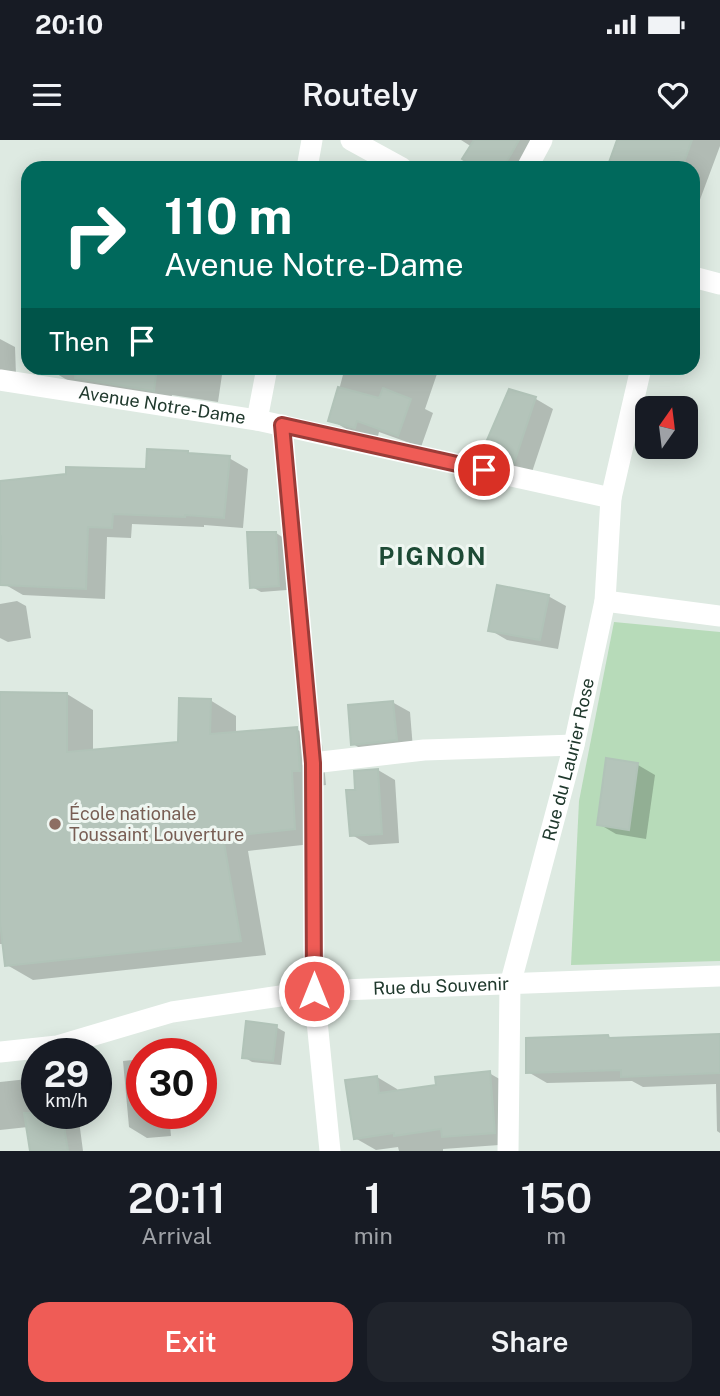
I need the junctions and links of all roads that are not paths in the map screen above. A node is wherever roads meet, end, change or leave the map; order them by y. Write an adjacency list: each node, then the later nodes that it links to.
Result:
1 (312, 140): 4 (street)
2 (351, 140): 5 (street)
3 (542, 140): 6 (street)
4 (308, 161)
5 (389, 161)
6 (531, 161)
7 (700, 279): 8 (street)
8 (720, 284)
9 (266, 375): 12 (street)
10 (639, 375): 14 (street, Rue du Laurier Rose)
11 (0, 380): 12 (street, Avenue Notre-Dame)
12 (257, 420): 13 (street, Avenue Notre-Dame)
13 (282, 425): 14 (street, Avenue Notre-Dame); 18 (street)
14 (611, 498): 15 (street, Rue du Laurier Rose)
15 (605, 601): 16 (street); 17 (street, Rue du Laurier Rose)
16 (720, 616)
17 (574, 744): 18 (street); 20 (street, Rue du Laurier Rose)
18 (313, 763): 21 (street)
19 (720, 976): 20 (street, Rue du Souvenir)
20 (510, 985): 21 (street, Rue du Souvenir); 24 (street, Rue du Laurier Rose)
21 (314, 991): 22 (street, Rue du Souvenir); 23 (street)
22 (0, 1052)
23 (330, 1151)
24 (508, 1151)

